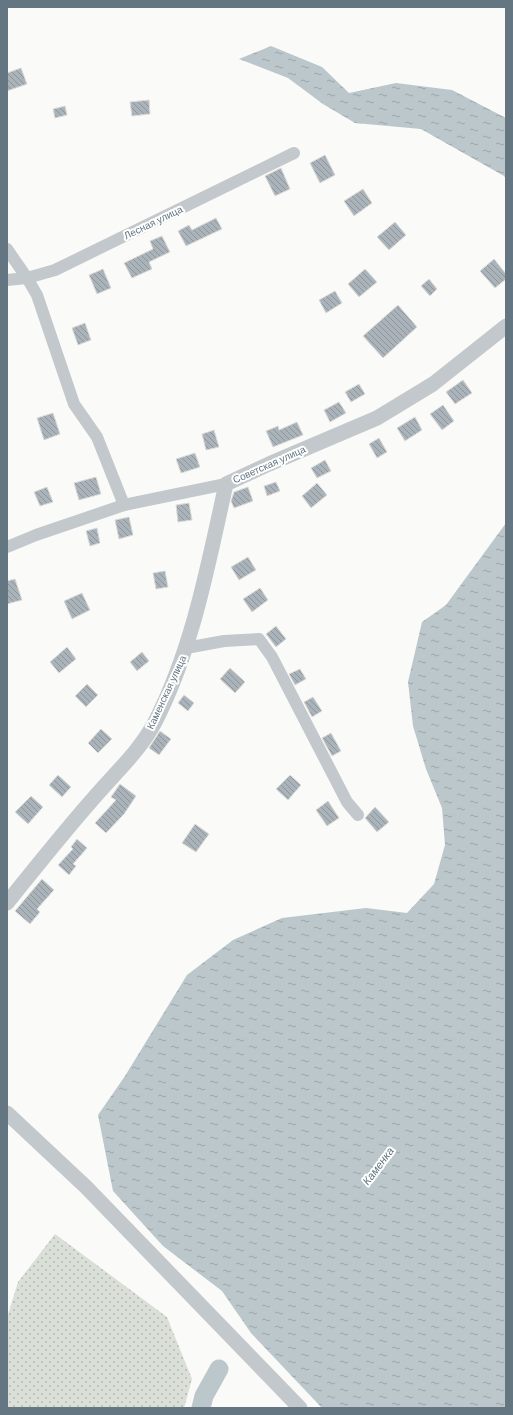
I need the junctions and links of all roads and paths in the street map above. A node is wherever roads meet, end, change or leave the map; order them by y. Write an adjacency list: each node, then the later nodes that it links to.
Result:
1 (294, 153): 3 (street, Лесная улица)
2 (7, 249): 3 (street)
3 (28, 278): 4 (street, Лесная улица); 7 (street)
4 (7, 280)
5 (506, 326): 6 (street, Советская улица)
6 (226, 484): 7 (street, Советская улица); 9 (street, Каменская улица)
7 (124, 505): 8 (street, Советская улица)
8 (7, 547)
9 (186, 648): 10 (street); 11 (street, Каменская улица)
10 (358, 815)
11 (7, 903)
12 (7, 1113): 13 (street)
13 (300, 1408)

